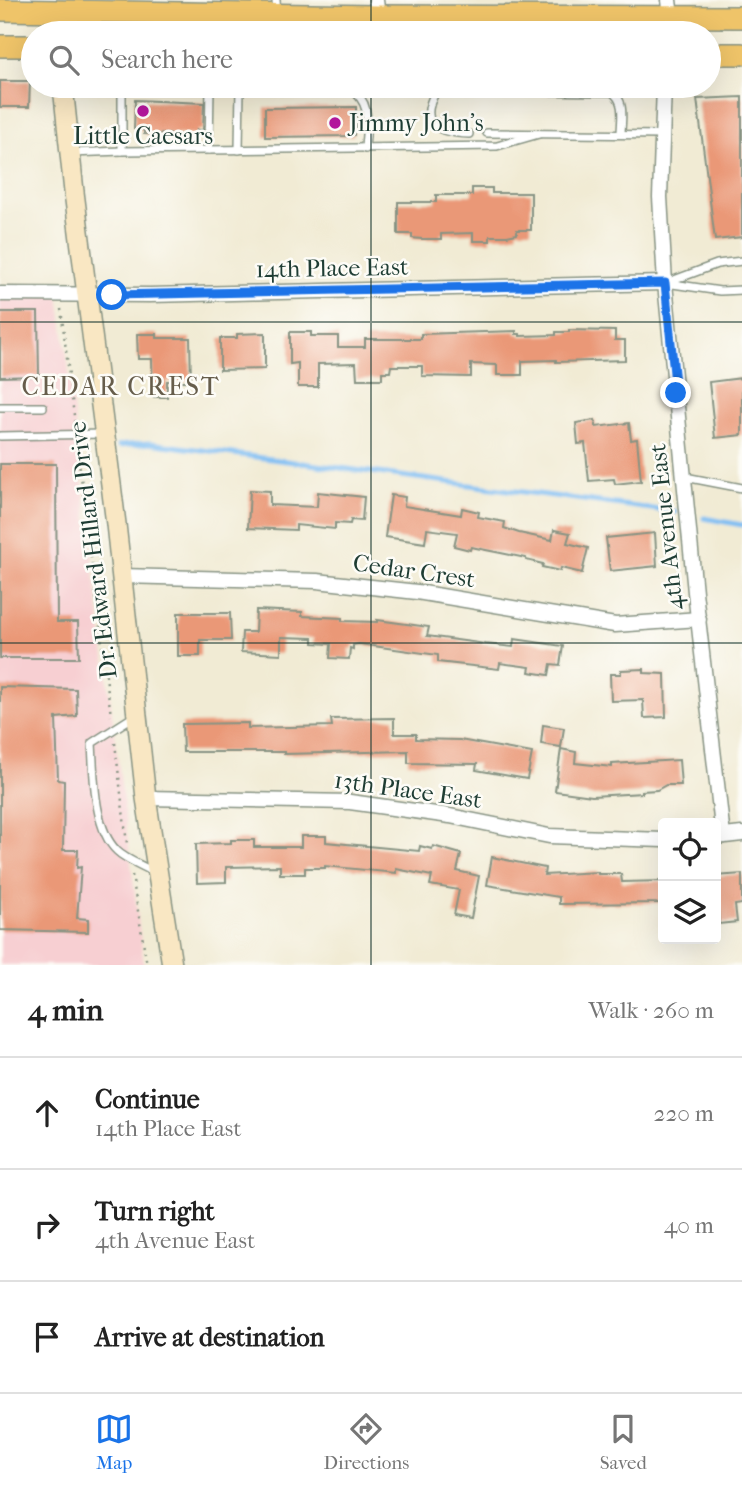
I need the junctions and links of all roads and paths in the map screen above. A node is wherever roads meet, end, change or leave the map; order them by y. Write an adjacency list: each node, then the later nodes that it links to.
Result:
1 (56, 6): 2 (main road); 5 (main road)
2 (166, 6): 3 (main road)
3 (187, 7): 4 (main road)
4 (276, 7): 6 (main road)
5 (0, 10)
6 (378, 16): 7 (main road)
7 (670, 17): 8 (main road)
8 (742, 17)
9 (0, 46): 10 (main road)
10 (21, 46)
11 (721, 54): 12 (main road)
12 (742, 54)
13 (64, 98): 30 (street, Dr. Edward Hillard Drive)
14 (122, 98): 29 (lane)
15 (209, 98): 27 (lane)
16 (237, 98): 28 (lane)
17 (363, 98): 26 (lane)
18 (433, 98): 22 (lane)
19 (619, 98): 24 (lane)
20 (664, 98): 25 (street, 4th Avenue East)
21 (486, 133): 23 (lane)
22 (469, 134)
23 (539, 134): 24 (lane); 26 (lane)
24 (621, 134): 25 (lane)
25 (662, 135): 32 (street, 4th Avenue East)
26 (365, 149): 28 (lane)
27 (209, 150): 28 (lane); 29 (lane)
28 (239, 150)
29 (122, 151): 30 (lane)
30 (70, 153): 36 (street, Dr. Edward Hillard Drive)
31 (742, 261): 32 (lane)
32 (665, 283): 33 (lane); 36 (street, 14th Place East); 43 (street, 4th Avenue East)
33 (742, 290)
34 (0, 294): 35 (street, 14th Place East)
35 (59, 295): 36 (street, 14th Place East); 39 (path)
36 (87, 295): 40 (street, Dr. Edward Hillard Drive)
37 (0, 407): 38 (lane)
38 (43, 407)
39 (74, 418)
40 (104, 434): 41 (lane); 45 (street, Dr. Edward Hillard Drive)
41 (0, 436)
42 (79, 457): 47 (path)
43 (684, 477): 44 (lane); 46 (street, 4th Avenue East)
44 (742, 488)
45 (121, 576): 46 (street, Cedar Crest); 48 (street, Dr. Edward Hillard Drive)
46 (699, 619): 52 (street, 4th Avenue East)
47 (108, 701)
48 (137, 715): 50 (street, Dr. Edward Hillard Drive); 56 (lane)
49 (117, 756): 51 (path)
50 (146, 798): 55 (street, 13th Place East); 56 (street, Dr. Edward Hillard Drive)
51 (121, 806)
52 (717, 818)
53 (742, 834): 54 (street)
54 (721, 836)
55 (658, 841)
56 (158, 874): 59 (street, Dr. Edward Hillard Drive)
57 (133, 883): 58 (path)
58 (147, 965)
59 (172, 965)

